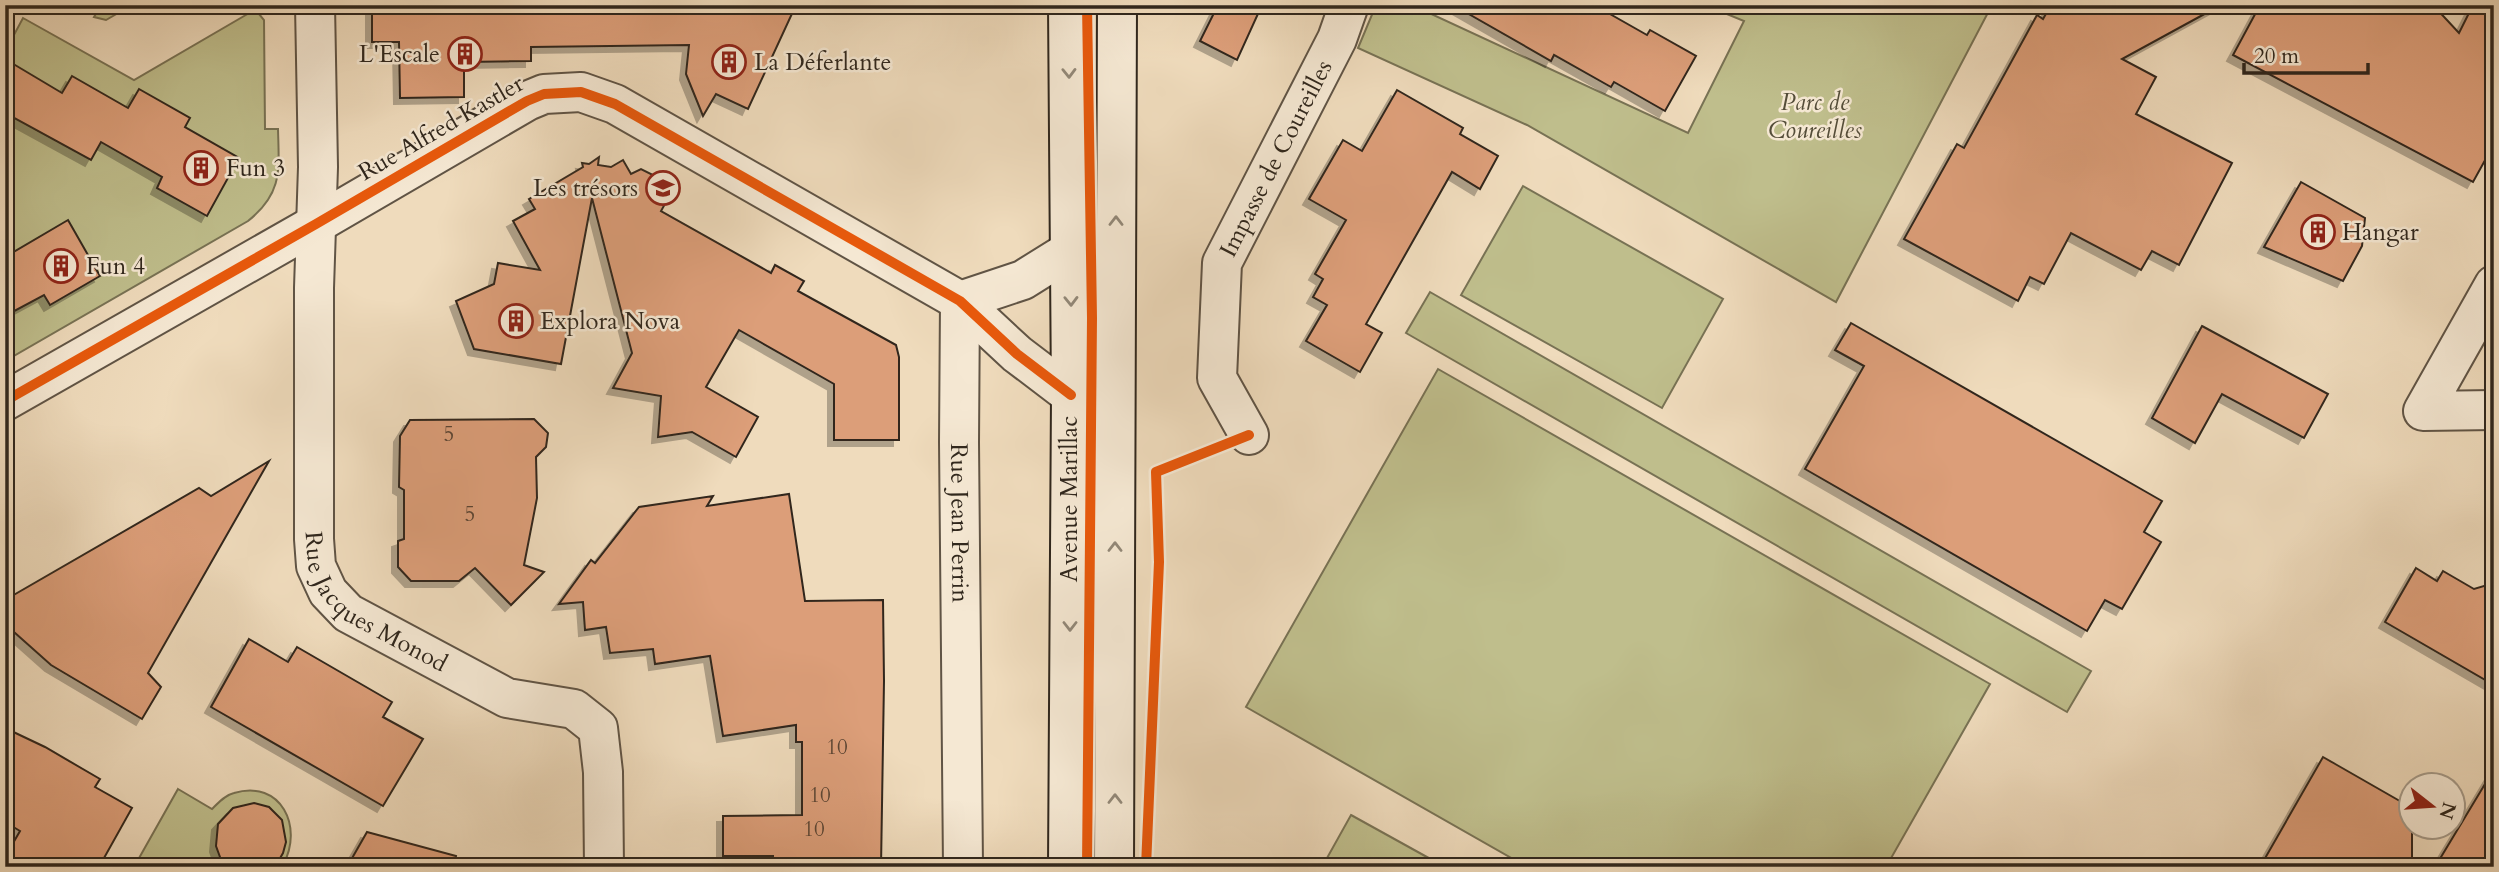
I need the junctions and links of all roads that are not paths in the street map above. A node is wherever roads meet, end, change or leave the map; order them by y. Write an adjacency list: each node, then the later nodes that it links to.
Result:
1 (315, 5): 5 (street, Rue Jacques Monod)
2 (1068, 5): 6 (street, Avenue Marillac, one-way to 6)
3 (1117, 5): 16 (street, Avenue Marillac, one-way to 3)
4 (1349, 5): 12 (street, Impasse de Coureilles)
5 (316, 224): 8 (street, Rue Alfred Kastler); 10 (street, Rue Alfred Kastler); 13 (street, Rue Jacques Monod)
6 (1071, 250): 8 (street); 9 (street, Avenue Marillac, one-way to 9)
7 (2494, 285): 11 (street)
8 (960, 301): 9 (street, Rue Alfred Kastler); 14 (street, Rue Jean Perrin)
9 (1071, 394): 15 (street, Avenue Marillac, one-way to 15)
10 (5, 401)
11 (2494, 410)
12 (1249, 435)
13 (604, 867)
14 (963, 867)
15 (1068, 867)
16 (1114, 867)

